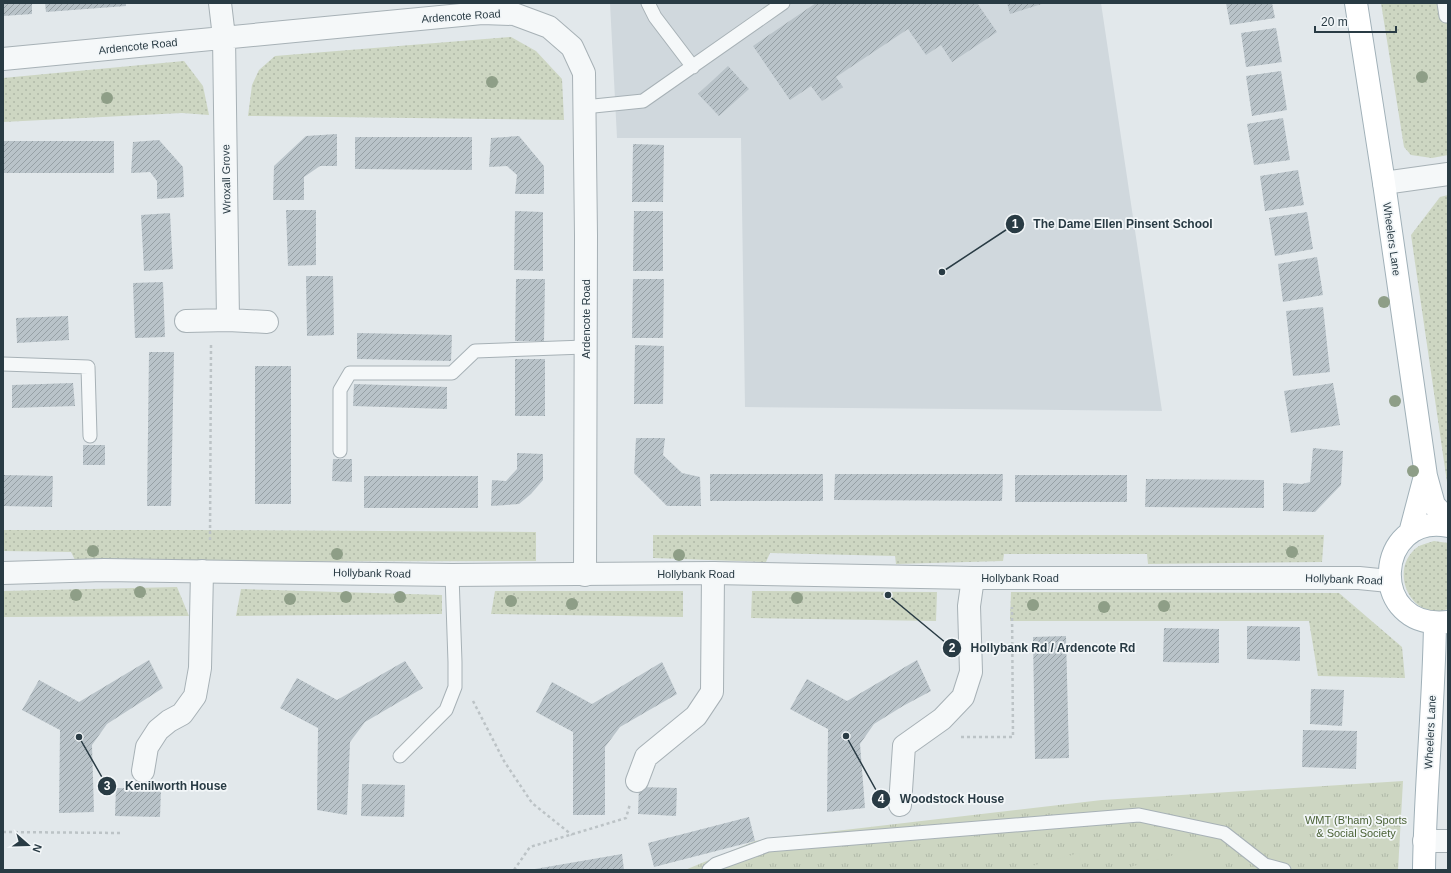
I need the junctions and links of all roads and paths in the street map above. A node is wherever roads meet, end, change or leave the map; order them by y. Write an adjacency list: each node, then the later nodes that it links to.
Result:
1 (220, 3): 5 (street, Wroxall Grove)
2 (648, 3): 7 (lane)
3 (784, 3): 7 (lane)
4 (1356, 3): 10 (main road, Wheelers Lane)
5 (224, 37): 6 (street, Ardencote Road); 8 (street, Ardencote Road); 11 (street, Wroxall Grove)
6 (3, 59)
7 (693, 67): 8 (lane)
8 (584, 107): 14 (street, Ardencote Road)
9 (1448, 174): 10 (street)
10 (1384, 183): 18 (main road, Wheelers Lane)
11 (220, 320): 12 (street); 13 (street); 22 (path)
12 (186, 321)
13 (267, 322)
14 (585, 347): 17 (lane); 27 (street, Ardencote Road)
15 (3, 364): 16 (lane)
16 (90, 436)
17 (340, 451)
18 (1426, 476): 19 (main road, Wheelers Lane); 21 (main road, Wheelers Lane)
19 (1448, 520)
20 (1448, 526): 21 (main road)
21 (1410, 533): 29 (main road)
22 (210, 540)
23 (202, 570): 24 (street, Hollybank Road); 26 (street, Hollybank Road); 35 (street)
24 (3, 573)
25 (713, 573): 27 (street, Hollybank Road); 28 (street, Hollybank Road); 36 (street)
26 (452, 575): 27 (street, Hollybank Road); 32 (lane)
27 (585, 575)
28 (973, 578): 29 (street, Hollybank Road); 37 (street)
29 (1389, 581): 31 (main road)
30 (1012, 607): 33 (path)
31 (1441, 623): 41 (main road, Wheelers Lane)
32 (455, 687): 34 (lane); 40 (path)
33 (960, 737)
34 (400, 756)
35 (143, 771)
36 (637, 781): 40 (path)
37 (900, 805)
38 (3, 832): 39 (path)
39 (122, 833)
40 (572, 835): 43 (path)
41 (1424, 840): 42 (street); 46 (main road, Wheelers Lane)
42 (1448, 841)
43 (514, 870)
44 (709, 870): 45 (lane)
45 (1284, 870)
46 (1424, 870)

